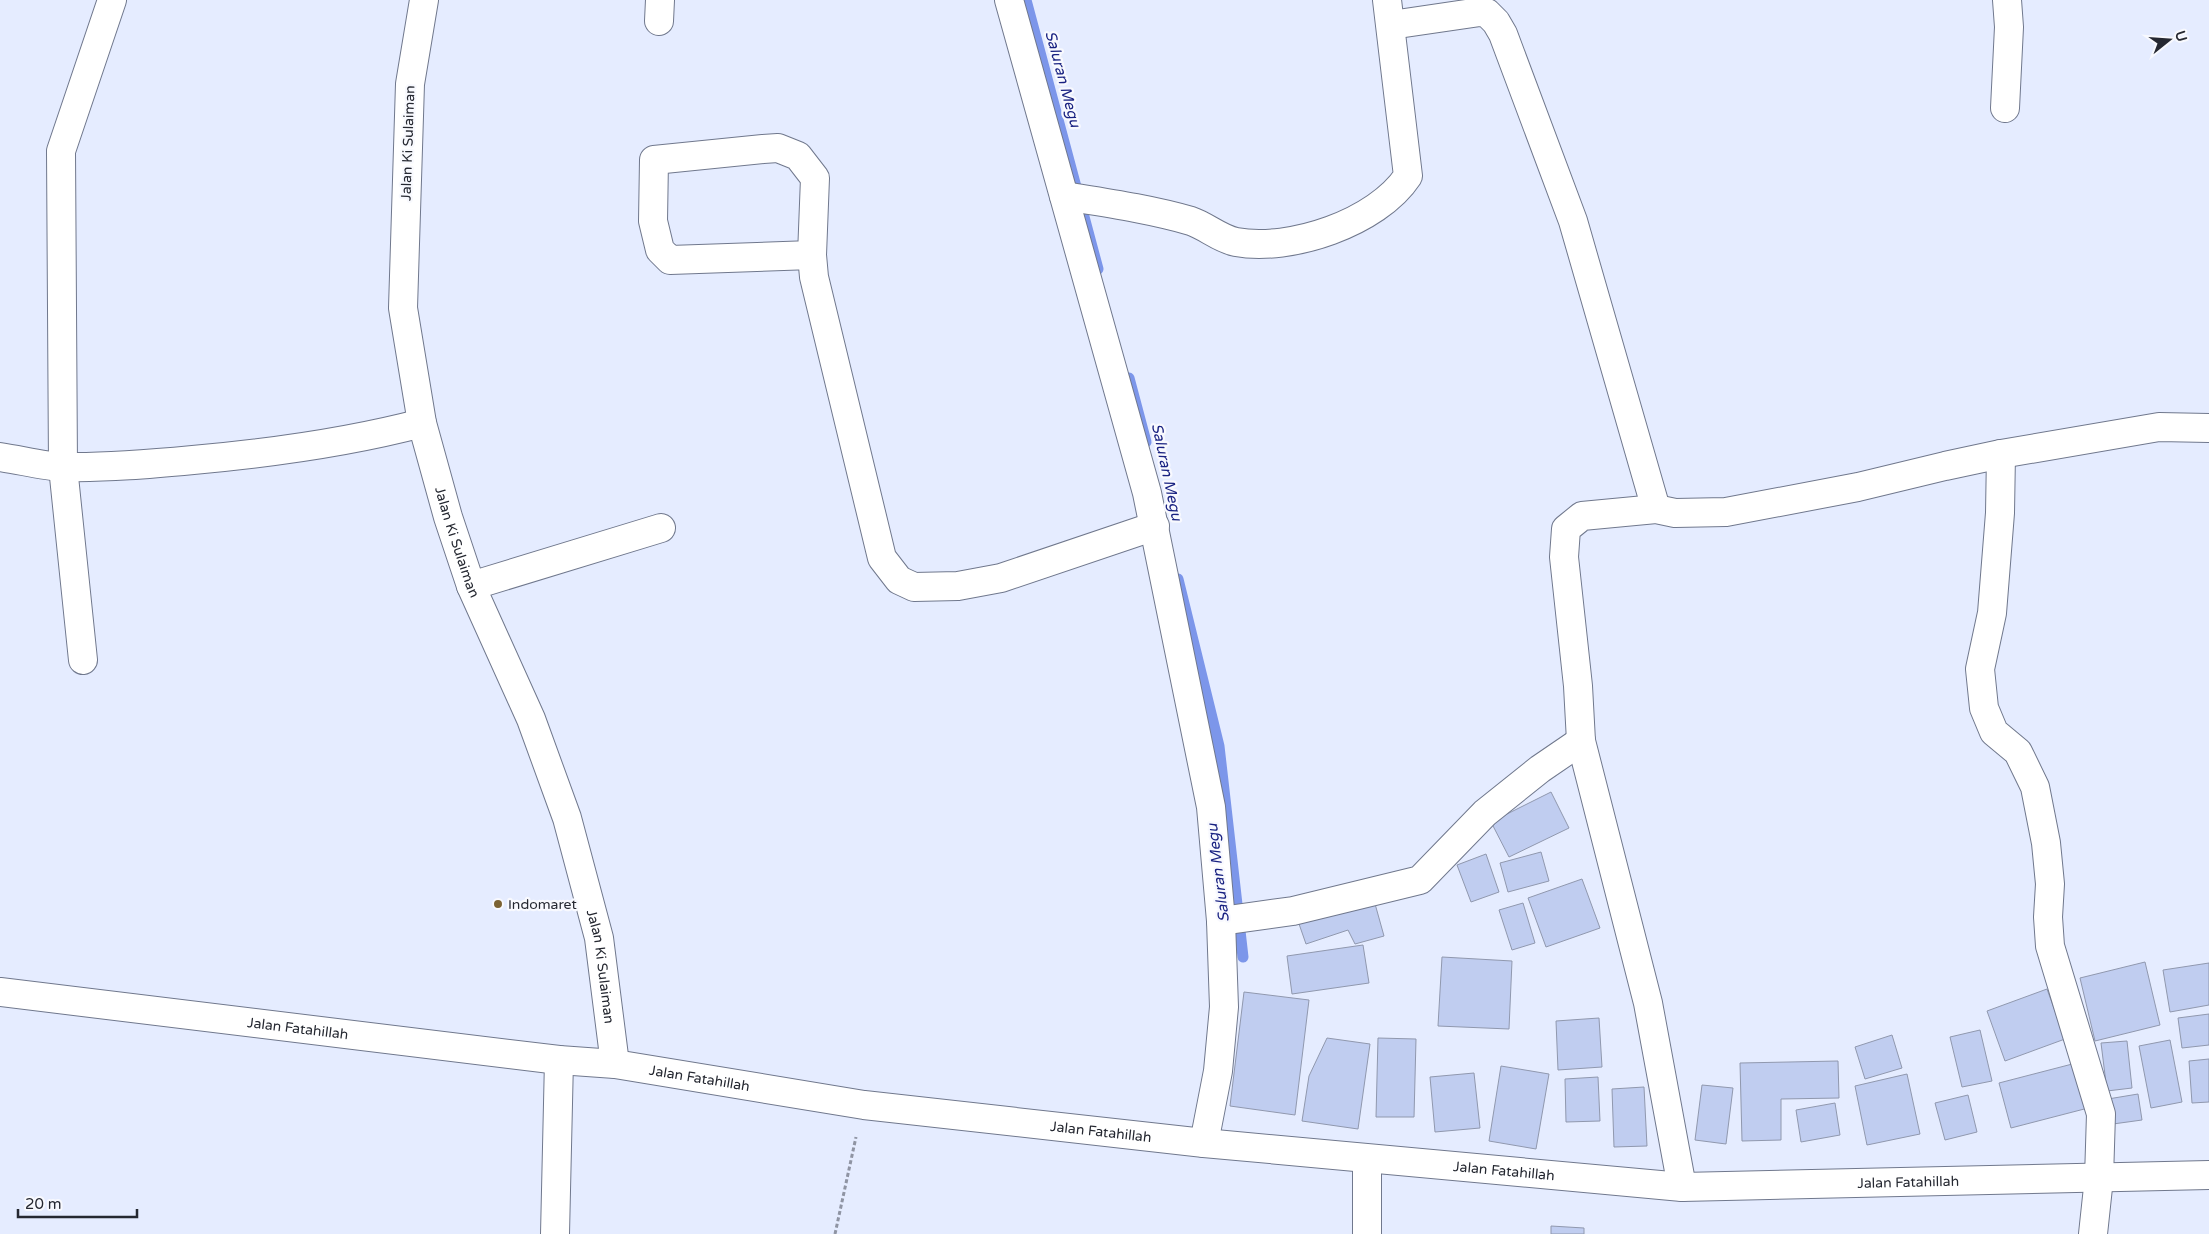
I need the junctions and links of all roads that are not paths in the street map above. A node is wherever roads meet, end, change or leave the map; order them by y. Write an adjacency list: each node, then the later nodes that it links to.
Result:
1 (112, 0): 13 (street)
2 (424, 0): 9 (street, Jalan Ki Sulaiman)
3 (1009, 0): 7 (street)
4 (2007, 0): 6 (street)
5 (1389, 13): 7 (street); 14 (street)
6 (2005, 108)
7 (1069, 197): 15 (street)
8 (812, 255): 8 (street); 15 (street)
9 (422, 423): 13 (street); 17 (street, Jalan Ki Sulaiman)
10 (2209, 428): 11 (street)
11 (2001, 454): 14 (street); 27 (street)
12 (0, 457): 13 (street)
13 (63, 467): 18 (street)
14 (1656, 509): 19 (street)
15 (1155, 526): 20 (street)
16 (661, 528): 17 (street)
17 (470, 586): 23 (street, Jalan Ki Sulaiman)
18 (83, 660)
19 (1581, 741): 20 (street); 28 (street)
20 (1233, 920): 24 (street)
21 (0, 992): 22 (street, Jalan Fatahillah)
22 (558, 1060): 23 (street, Jalan Fatahillah); 29 (street)
23 (615, 1064): 24 (street, Jalan Fatahillah)
24 (1204, 1143): 25 (street, Jalan Fatahillah)
25 (1367, 1159): 28 (street, Jalan Fatahillah); 30 (street)
26 (2209, 1175): 27 (street, Jalan Fatahillah)
27 (2099, 1178): 28 (street, Jalan Fatahillah); 31 (street)
28 (1682, 1187)
29 (555, 1234)
30 (1367, 1234)
31 (2093, 1234)

